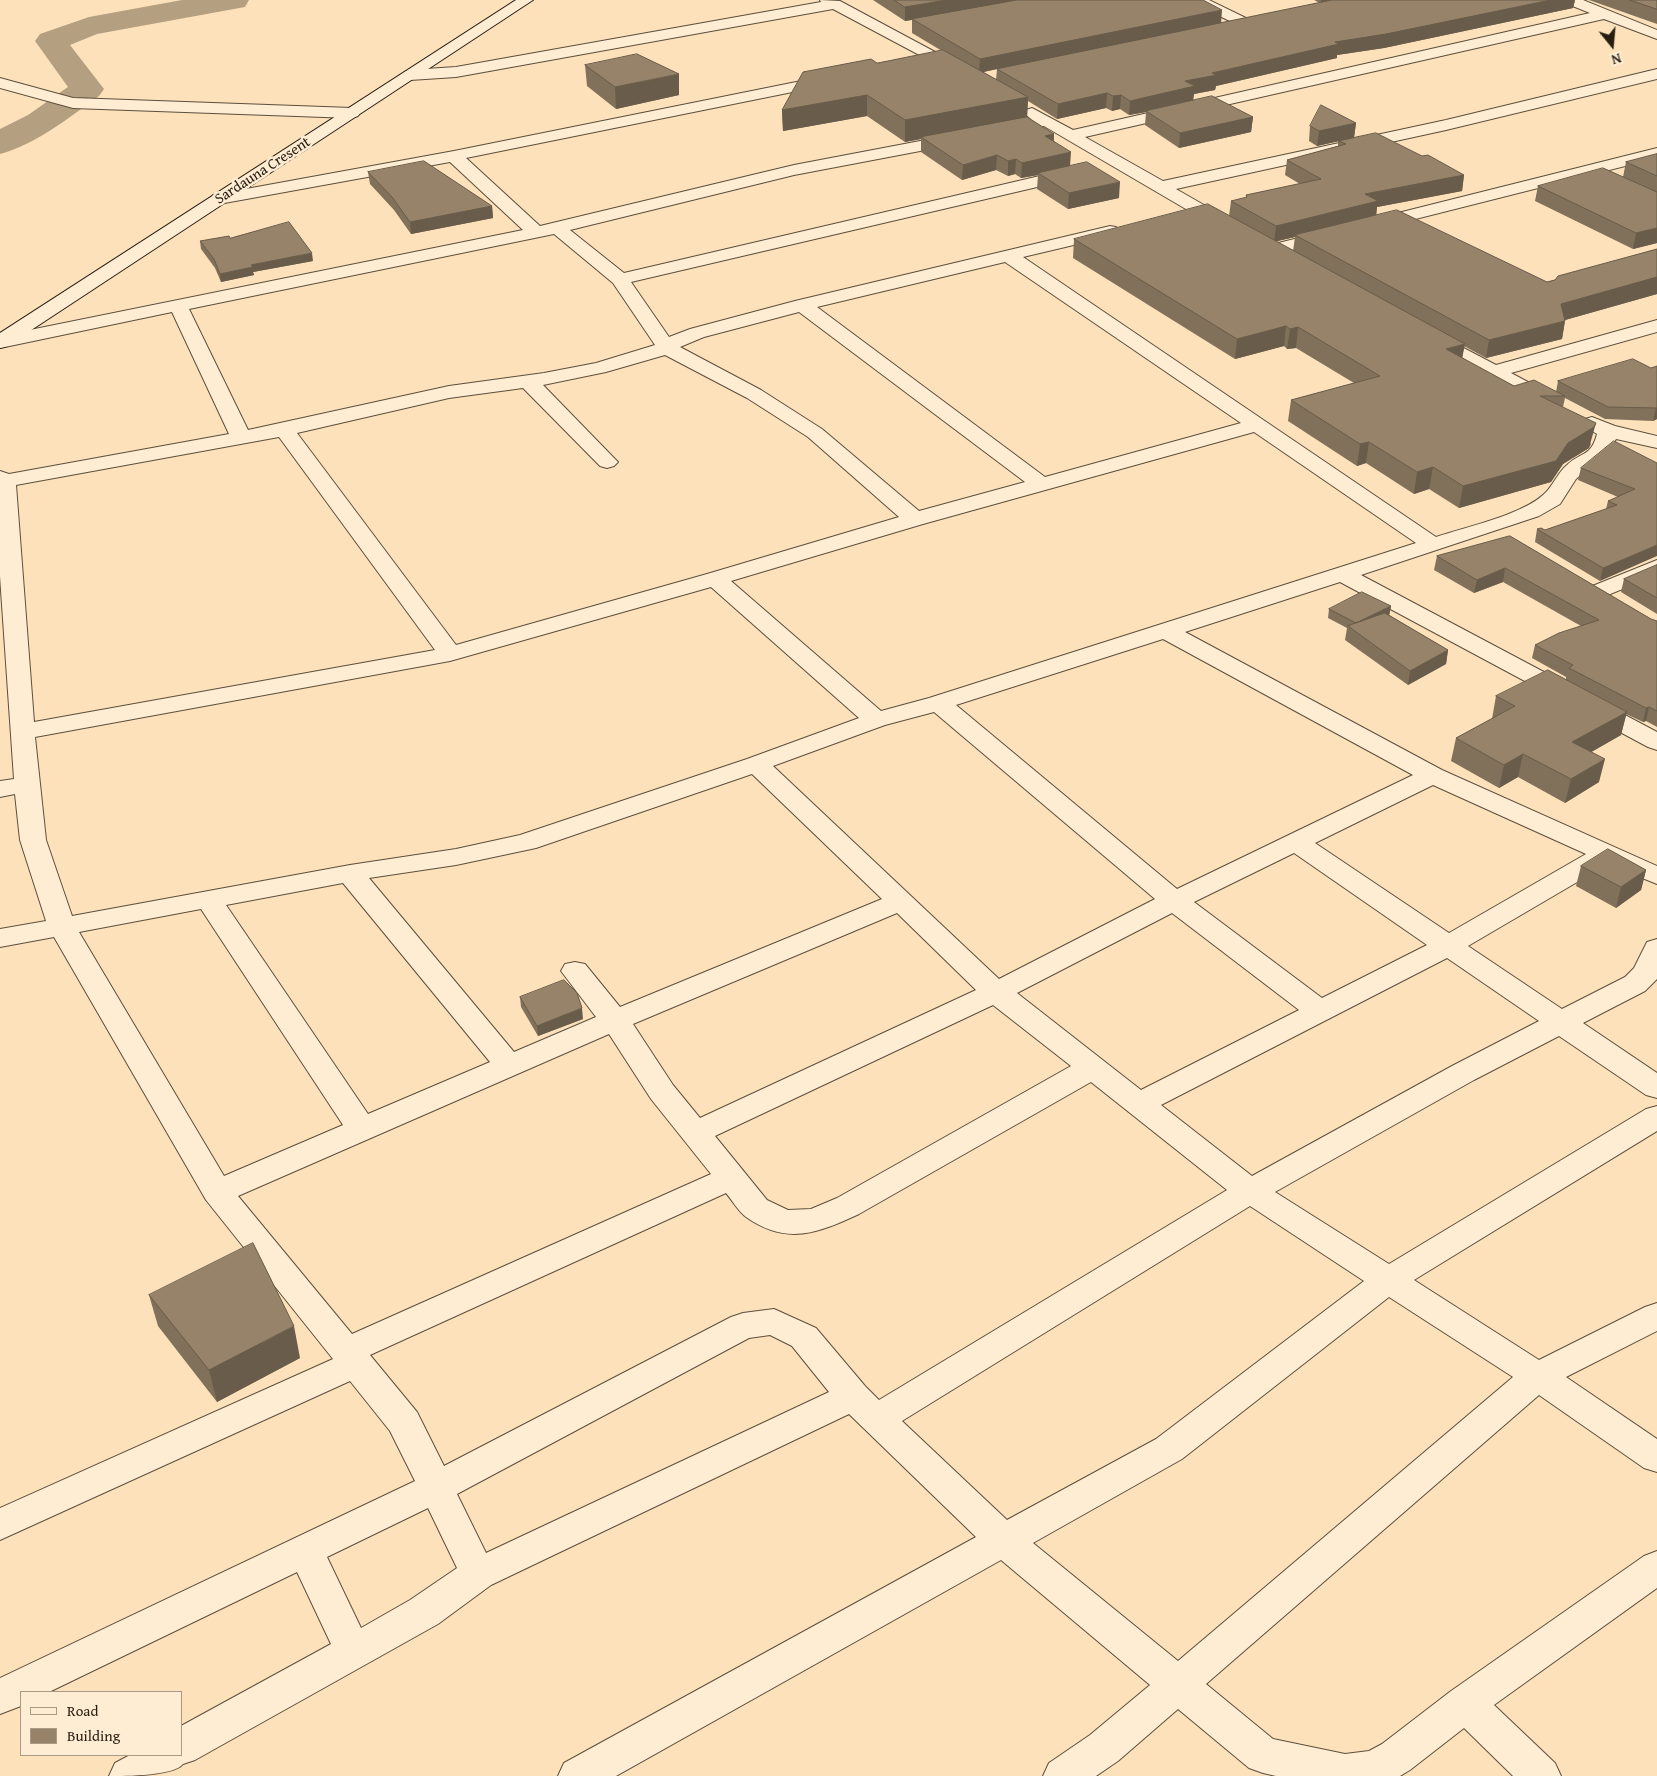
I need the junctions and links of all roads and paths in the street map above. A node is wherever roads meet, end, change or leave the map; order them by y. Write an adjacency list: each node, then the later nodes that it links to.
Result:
1 (526, 0): 15 (street, Sardauna Cresent)
2 (1198, 0): 7 (street)
3 (1570, 0): 5 (street)
4 (831, 2): 10 (street); 15 (street)
5 (1605, 14): 11 (street); 22 (street)
6 (1265, 20): 7 (street)
7 (1247, 24): 9 (street)
8 (906, 28): 10 (street)
9 (1228, 28)
10 (886, 31): 12 (street)
11 (1657, 35)
12 (937, 58): 13 (street); 17 (street)
13 (908, 64)
14 (1657, 74): 28 (street)
15 (410, 75): 20 (street, Sardauna Cresent)
16 (850, 76): 24 (street)
17 (977, 80)
18 (0, 84): 20 (street)
19 (1016, 103): 21 (street)
20 (352, 112): 29 (street, Sardauna Cresent)
21 (1047, 121): 22 (street); 34 (street)
22 (1071, 136): 25 (street)
23 (1657, 153): 26 (street)
24 (454, 156): 29 (street); 36 (street)
25 (1118, 163): 28 (street); 42 (street)
26 (1588, 170): 27 (street); 32 (street)
27 (1614, 182)
28 (1160, 187): 30 (street)
29 (218, 199): 48 (street, Sardauna Cresent)
30 (1199, 210): 31 (street); 37 (street)
31 (1170, 217)
32 (1402, 217): 35 (street); 39 (street)
33 (1132, 226): 40 (street)
34 (557, 228): 36 (street); 42 (street)
35 (1429, 231)
36 (536, 232): 44 (street)
37 (1240, 232)
38 (1256, 241): 39 (street)
39 (1272, 250): 41 (street)
40 (1007, 256): 43 (street); 55 (street)
41 (1289, 260)
42 (620, 279): 50 (street)
43 (802, 305): 50 (street); 62 (street)
44 (178, 306): 48 (street); 58 (street)
45 (1657, 326): 47 (street)
46 (1417, 330): 51 (street)
47 (1637, 332): 49 (street); 51 (street)
48 (0, 342)
49 (1657, 342)
50 (666, 348): 52 (street); 63 (street)
51 (1493, 372): 53 (street)
52 (528, 381): 56 (street); 60 (street)
53 (1564, 408)
54 (1581, 418): 57 (street)
55 (1258, 425): 62 (street); 66 (street)
56 (284, 430): 58 (street); 72 (street)
57 (1608, 431): 59 (street); 64 (street)
58 (241, 437): 61 (street)
59 (1657, 442)
60 (607, 462)
61 (3, 479): 75 (street)
62 (1042, 484): 63 (street)
63 (915, 519): 69 (street)
64 (1489, 527): 65 (street); 66 (street)
65 (1514, 542)
66 (1434, 545): 68 (street)
67 (1657, 567): 70 (street)
68 (1342, 574): 71 (street); 76 (street)
69 (715, 579): 72 (street); 74 (street)
70 (1623, 606)
71 (1166, 631): 73 (street); 78 (street)
72 (450, 654): 75 (street)
73 (938, 702): 74 (street); 86 (street)
74 (876, 720): 77 (street)
75 (22, 732): 79 (street)
76 (1657, 742)
77 (756, 764): 83 (street); 87 (street)
78 (1433, 775): 81 (street); 82 (street)
79 (26, 785): 80 (street); 88 (street)
80 (0, 789)
81 (1294, 841): 86 (street); 90 (street)
82 (1608, 854): 84 (street); 90 (street)
83 (350, 872): 85 (street); 97 (street)
84 (1657, 876)
85 (208, 899): 88 (street); 102 (street)
86 (1174, 901): 93 (street); 94 (street)
87 (902, 902): 93 (street); 95 (street)
88 (61, 925): 89 (street); 106 (street)
89 (0, 938)
90 (1450, 946): 94 (street); 96 (street)
91 (1657, 948): 96 (street)
92 (575, 971): 95 (street)
93 (996, 992): 98 (street); 103 (street)
94 (1320, 1012): 100 (street)
95 (615, 1020): 97 (street); 103 (street)
96 (1563, 1022): 99 (street); 105 (street)
97 (509, 1066): 102 (street)
98 (1092, 1068): 100 (street); 104 (street)
99 (1657, 1088)
100 (1138, 1104): 105 (street)
101 (1657, 1117): 107 (street)
102 (362, 1129): 106 (street)
103 (694, 1134): 104 (street)
104 (732, 1177): 109 (street)
105 (1250, 1191): 107 (street); 111 (street)
106 (217, 1192): 109 (street)
107 (1388, 1280): 110 (street); 115 (street)
108 (1657, 1316): 110 (street)
109 (352, 1357): 113 (street); 114 (street)
110 (1538, 1376): 112 (street); 120 (street)
111 (865, 1407): 113 (street); 115 (street); 118 (street)
112 (1657, 1458)
113 (437, 1486): 116 (street); 118 (street)
114 (0, 1525)
115 (1003, 1540): 120 (street); 126 (street)
116 (305, 1550): 119 (street); 121 (street)
117 (1656, 1570): 122 (street)
118 (478, 1574): 119 (street)
119 (353, 1651): 123 (street)
120 (1178, 1684): 122 (street); 127 (street)
121 (0, 1697)
122 (1465, 1703): 128 (street)
123 (182, 1746)
124 (165, 1756): 125 (street)
125 (129, 1776)
126 (578, 1776)
127 (1063, 1776)
128 (1541, 1776)

